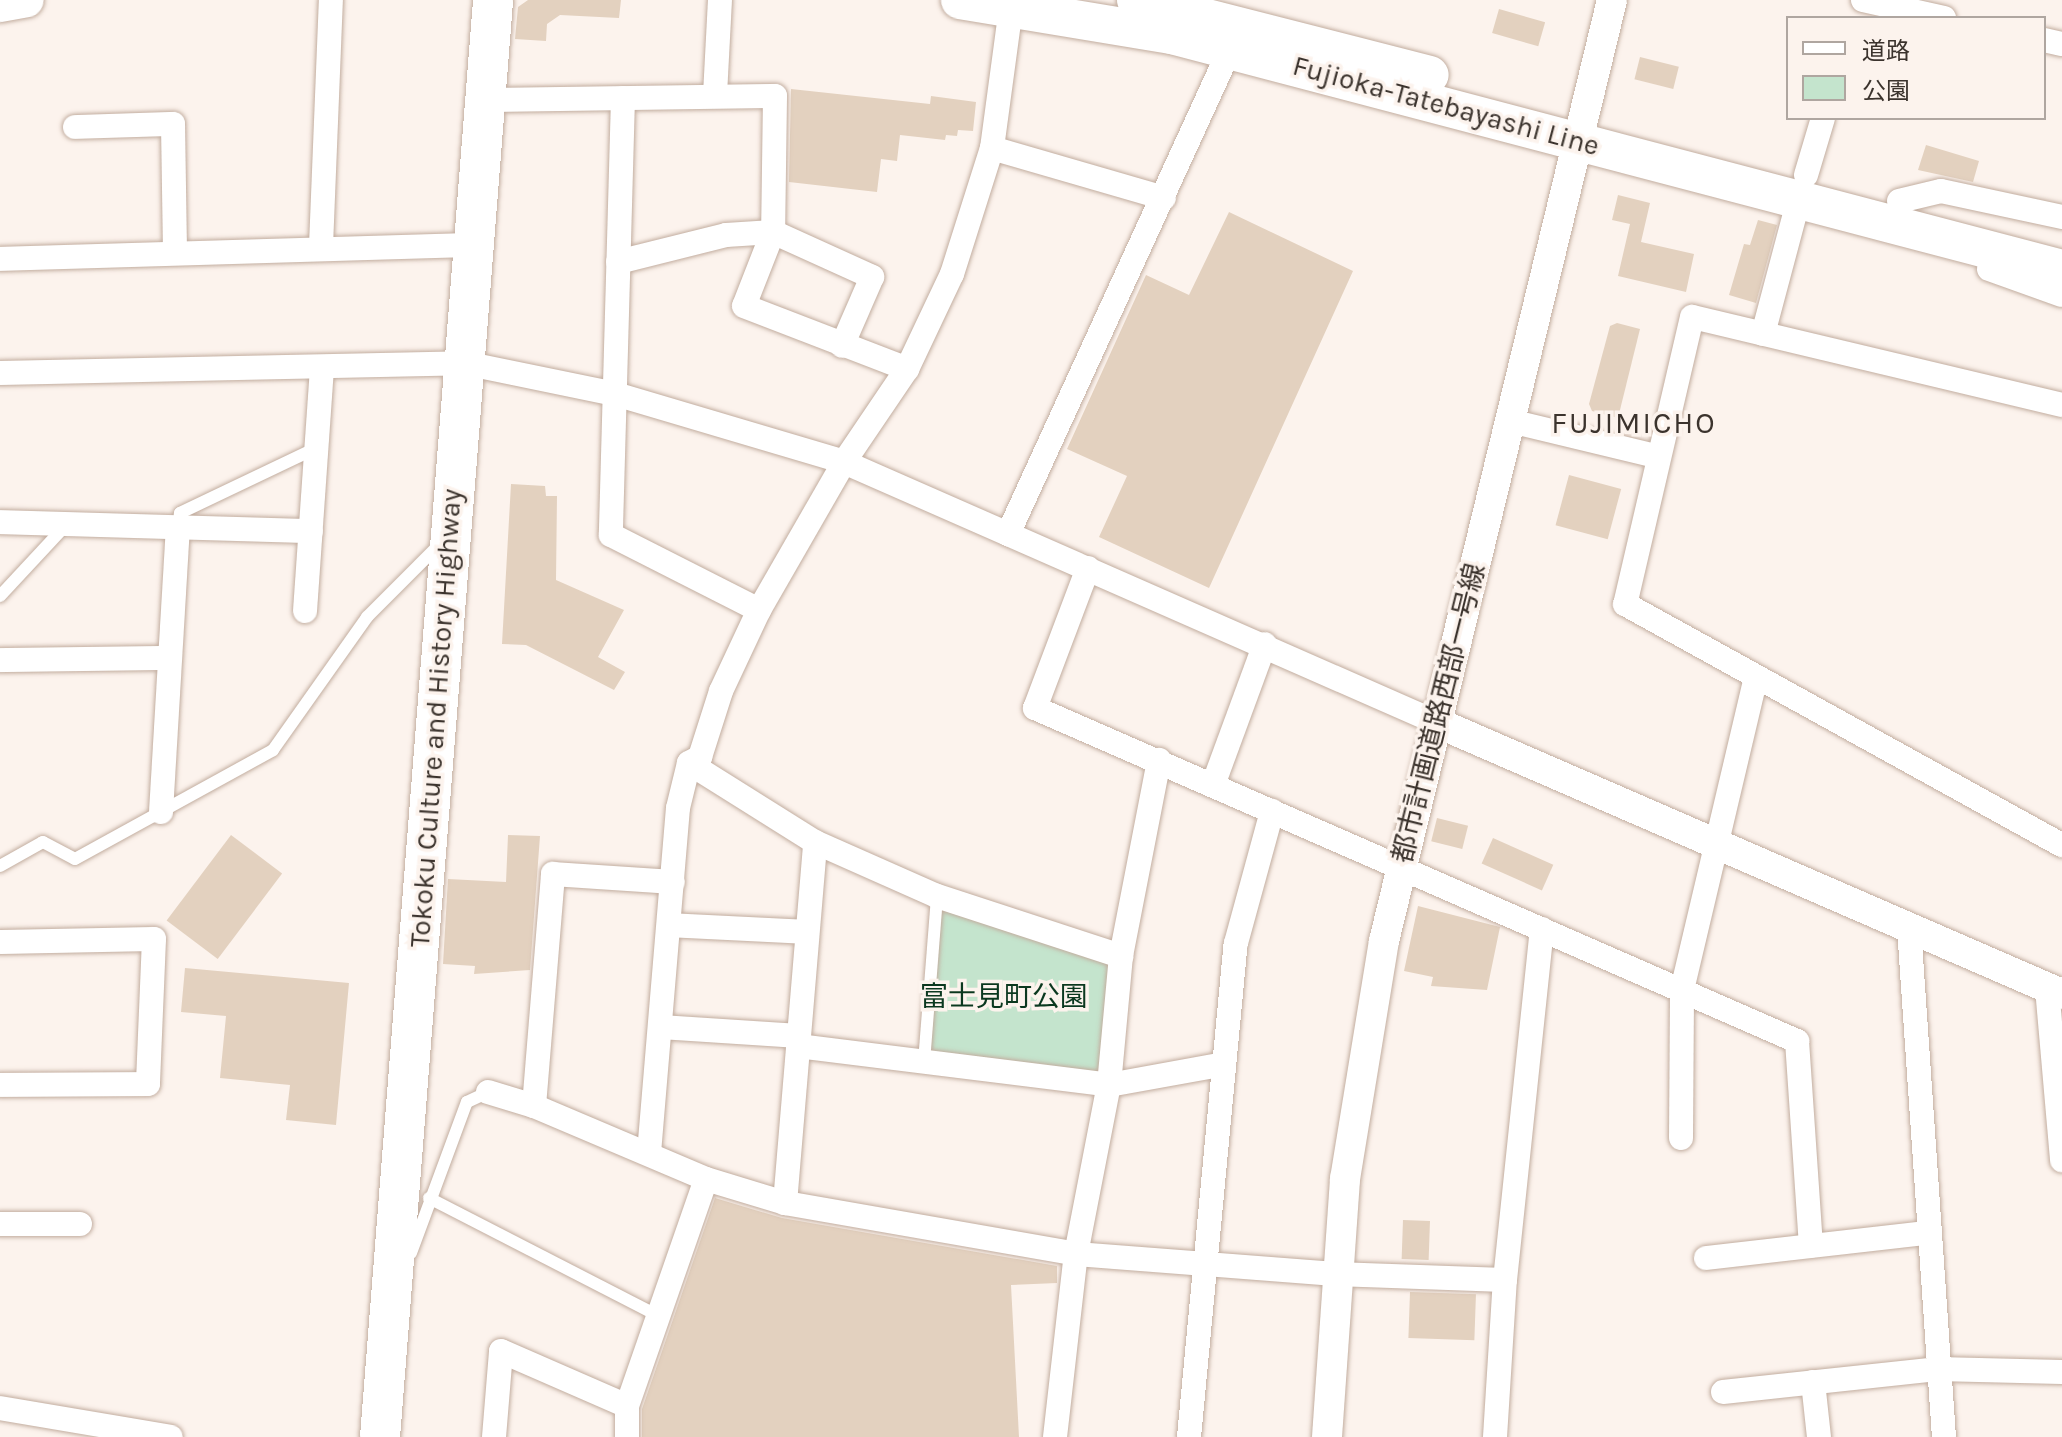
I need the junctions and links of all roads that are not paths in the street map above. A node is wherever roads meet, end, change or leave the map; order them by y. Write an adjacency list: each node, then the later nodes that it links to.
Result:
1 (331, 0): 25 (street)
2 (493, 0): 13 (highway, Tokoku Culture and History Highway)
3 (720, 0): 11 (street)
4 (960, 0): 8 (main road, Fujioka-Tatebayashi Line)
5 (1136, 0): 16 (main road, Fujioka-Tatebayashi Line)
6 (1612, 0): 16 (street, 都市計画道路西部一号線)
7 (1860, 0): 9 (street)
8 (1012, 3): 10 (main road, Fujioka-Tatebayashi Line); 17 (street)
9 (1935, 16)
10 (1230, 49): 16 (main road, Fujioka-Tatebayashi Line); 19 (street)
11 (715, 95): 12 (street); 22 (street)
12 (623, 98): 13 (street); 28 (street)
13 (485, 100): 23 (highway, Tokoku Culture and History Highway)
14 (1822, 120): 18 (street)
15 (75, 127): 26 (street)
16 (1581, 129): 18 (main road, Fujioka-Tatebayashi Line); 39 (street, 都市計画道路西部一号線)
17 (992, 148): 19 (street); 35 (street)
18 (1803, 187): 20 (main road, Fujioka-Tatebayashi Line); 31 (street)
19 (1164, 198): 47 (street)
20 (1898, 212): 21 (street); 24 (main road); 29 (main road); 30 (street)
21 (2062, 217)
22 (773, 232): 28 (street); 32 (street); 32 (street)
23 (474, 245): 25 (street); 33 (highway, Tokoku Culture and History Highway)
24 (2062, 245)
25 (321, 246): 26 (street)
26 (175, 252): 27 (street)
27 (0, 259)
28 (618, 262): 37 (street)
29 (2062, 269)
30 (2062, 295)
31 (1763, 334): 38 (street); 41 (street)
32 (842, 346): 35 (street)
33 (464, 363): 34 (street); 37 (street); 48 (highway, Tokoku Culture and History Highway)
34 (322, 368): 36 (street); 40 (street)
35 (907, 369): 42 (street)
36 (0, 373)
37 (615, 394): 42 (street); 51 (street)
38 (2062, 405)
39 (1510, 421): 41 (street); 57 (street, 都市計画道路西部一号線)
40 (316, 448): 45 (lane); 46 (street)
41 (1656, 456): 56 (street)
42 (844, 462): 47 (street); 51 (street)
43 (0, 522): 44 (street)
44 (69, 522): 45 (street); 50 (lane)
45 (178, 529): 46 (street); 54 (street)
46 (311, 531): 52 (street)
47 (1008, 534): 49 (street)
48 (450, 538): 62 (lane); 99 (highway, Tokoku Culture and History Highway)
49 (1088, 568): 53 (street); 58 (street)
50 (0, 596)
51 (759, 610): 59 (street)
52 (305, 611)
53 (1265, 644): 57 (street); 60 (street)
54 (168, 658): 55 (street); 62 (street)
55 (0, 660)
56 (1755, 680): 64 (street); 65 (street)
57 (1438, 723): 65 (street); 67 (street, 都市計画道路西部一号線)
58 (1159, 760): 60 (street); 75 (street)
59 (689, 763): 63 (street); 68 (street)
60 (1213, 785): 61 (street)
61 (1272, 811): 67 (street); 81 (street)
62 (161, 812): 66 (lane)
63 (815, 842): 69 (street); 73 (street)
64 (2062, 845)
65 (1717, 847): 71 (street); 76 (street)
66 (0, 866)
67 (1401, 866): 72 (street); 100 (street, 都市計画道路西部一号線)
68 (673, 882): 70 (street); 85 (street)
69 (937, 896): 75 (street); 80 (lane)
70 (669, 925): 73 (street); 78 (street)
71 (1909, 928): 77 (street); 94 (street)
72 (1542, 929): 76 (street); 101 (street)
73 (807, 932): 79 (street)
74 (0, 942): 82 (street)
75 (1121, 956): 83 (street)
76 (1682, 990): 86 (street); 95 (street)
77 (2055, 991): 88 (street)
78 (661, 1027): 79 (street); 87 (street)
79 (798, 1041): 80 (street); 91 (street)
80 (924, 1062): 83 (street)
81 (1224, 1064): 83 (street); 98 (street)
82 (0, 1085)
83 (1109, 1085): 96 (street)
84 (488, 1092): 85 (street); 90 (lane)
85 (534, 1106): 87 (street)
86 (1681, 1138)
87 (649, 1153): 89 (street)
88 (2062, 1160)
89 (706, 1179): 91 (street); 102 (street)
90 (429, 1198): 99 (lane); 102 (lane)
91 (785, 1203): 96 (street)
92 (0, 1224): 93 (street)
93 (80, 1224)
94 (1926, 1233): 95 (street); 103 (street)
95 (1811, 1246): 97 (street)
96 (1076, 1254): 98 (street); 113 (street)
97 (1706, 1258)
98 (1202, 1264): 100 (street); 114 (street)
99 (393, 1267): 110 (highway, Tokoku Culture and History Highway)
100 (1335, 1274): 101 (street); 115 (street, 都市計画道路西部一号線)
101 (1505, 1280): 116 (street)
102 (657, 1315): 107 (street)
103 (1937, 1369): 104 (street); 105 (street); 118 (street)
104 (2062, 1372)
105 (1813, 1382): 106 (street); 117 (street)
106 (1723, 1392)
107 (627, 1406): 111 (street); 112 (street)
108 (0, 1408): 109 (street)
109 (171, 1437)
110 (380, 1437)
111 (494, 1437)
112 (627, 1437)
113 (1055, 1437)
114 (1189, 1437)
115 (1327, 1437)
116 (1495, 1437)
117 (1819, 1437)
118 (1944, 1437)

